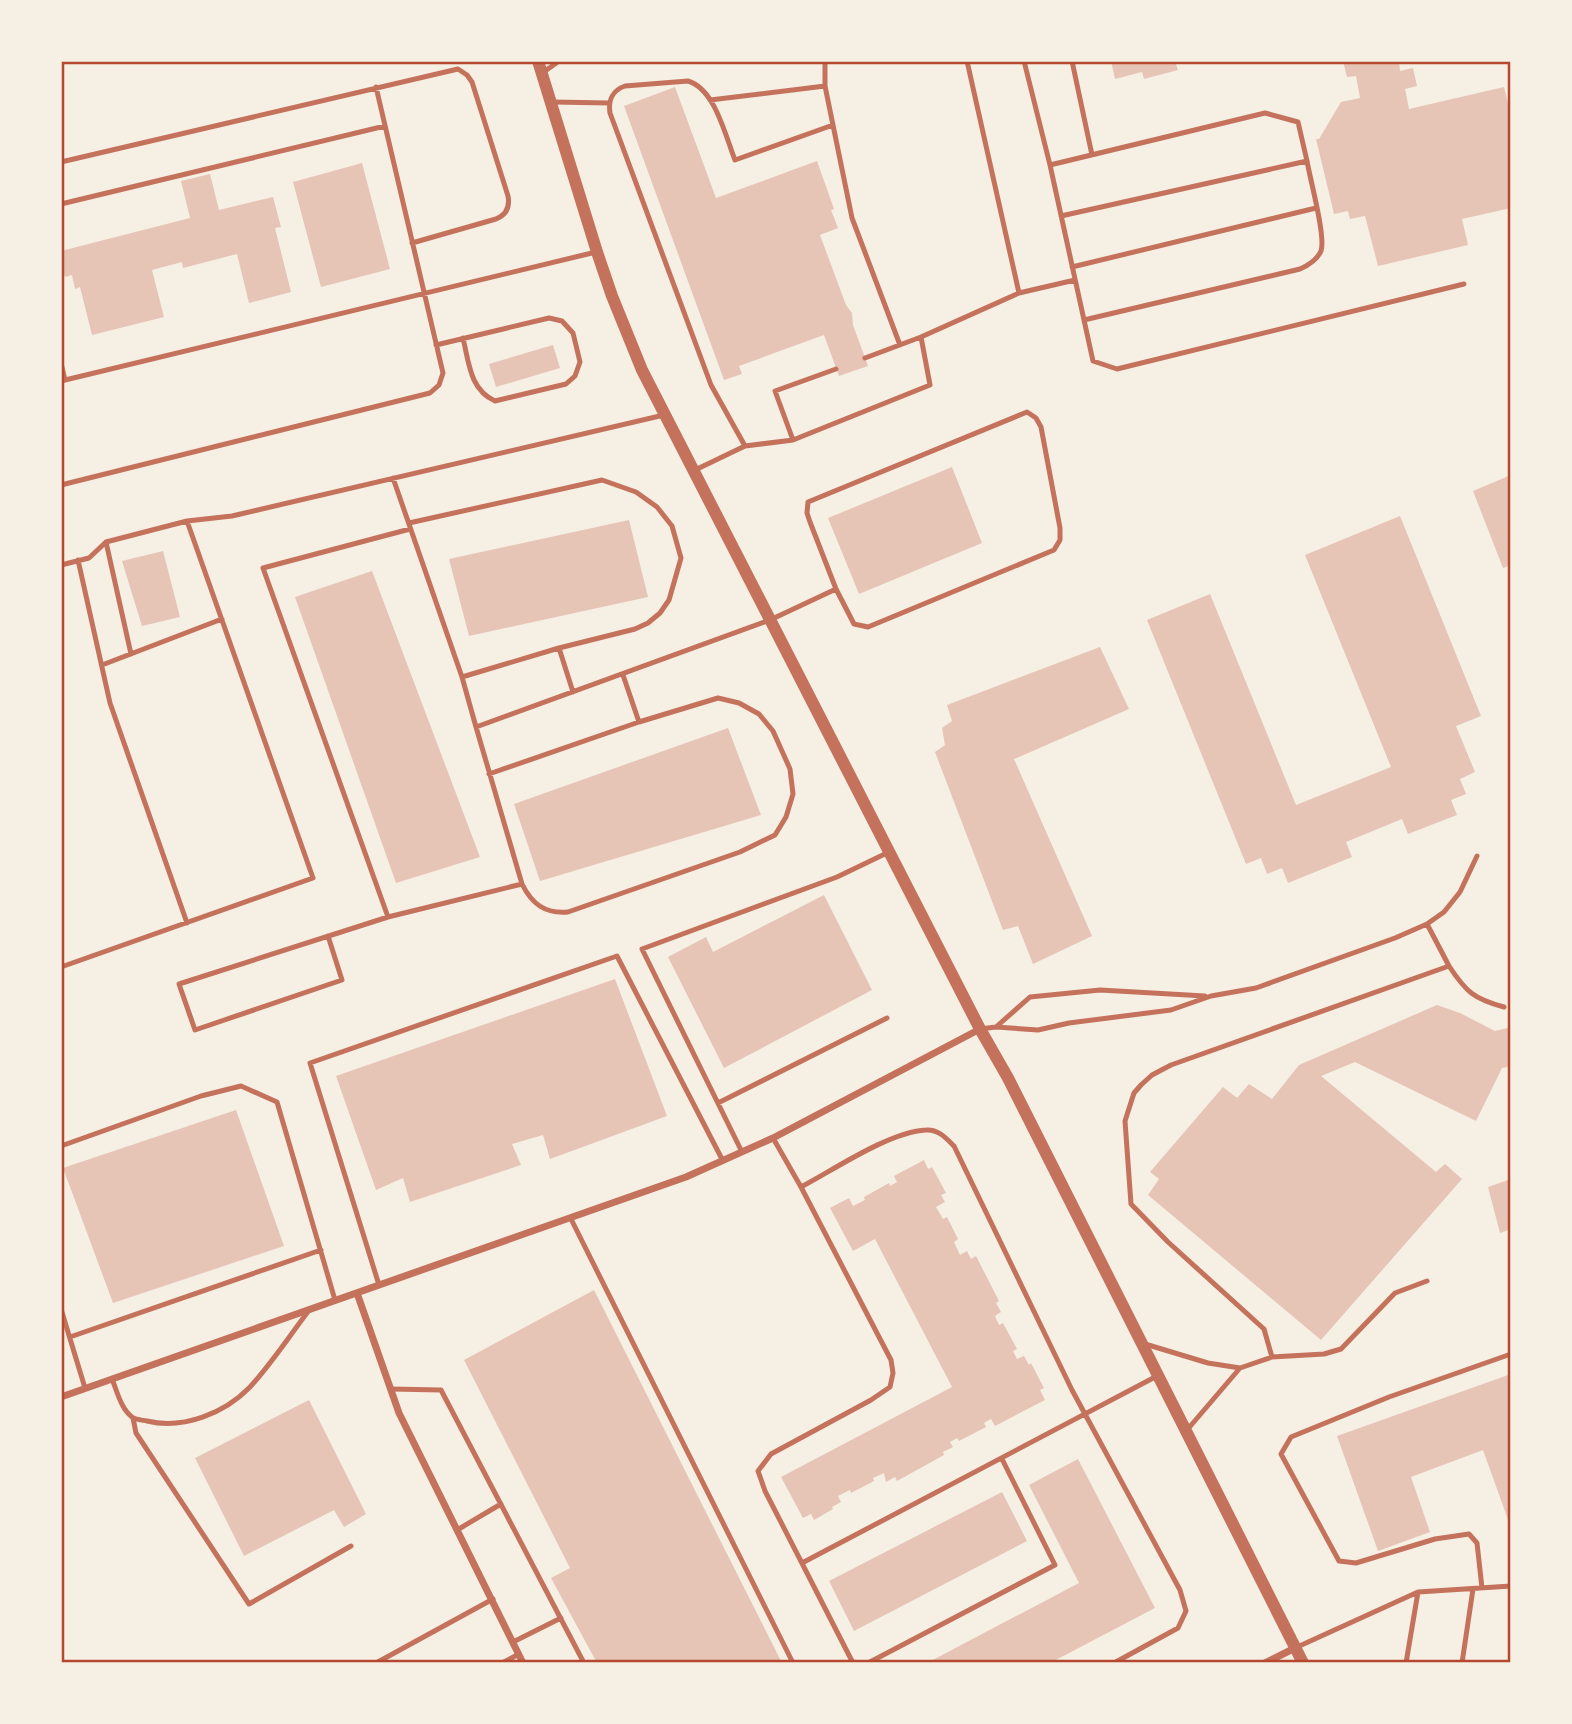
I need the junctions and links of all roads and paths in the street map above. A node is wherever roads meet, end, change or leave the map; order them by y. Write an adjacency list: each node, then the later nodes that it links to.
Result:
1 (559, 61): 6 (lane)
2 (825, 61): 7 (lane)
3 (967, 61): 26 (lane)
4 (1024, 61): 17 (lane)
5 (1072, 61): 14 (lane)
6 (539, 68): 10 (street)
7 (825, 86): 9 (lane); 12 (lane)
8 (376, 87): 13 (lane); 15 (lane); 21 (lane)
9 (710, 100): 11 (lane); 12 (lane)
10 (550, 102): 11 (lane); 22 (street)
11 (610, 103): 39 (lane)
12 (833, 125): 32 (lane)
13 (385, 126): 18 (lane); 21 (lane)
14 (1092, 155): 16 (lane); 17 (lane)
15 (61, 162)
16 (1307, 162): 19 (lane); 20 (lane)
17 (1050, 165): 20 (lane)
18 (61, 204)
19 (1316, 208): 23 (lane); 28 (lane)
20 (1061, 216): 23 (lane)
21 (412, 243): 27 (lane)
22 (597, 252): 27 (lane); 37 (street)
23 (1072, 267): 24 (lane)
24 (1075, 280): 26 (lane); 28 (lane)
25 (1465, 284): 28 (lane)
26 (1019, 293): 29 (lane)
27 (424, 295): 31 (lane); 36 (lane)
28 (1084, 320)
29 (921, 337): 32 (lane); 38 (lane)
30 (463, 338): 30 (lane); 31 (lane)
31 (436, 345): 42 (lane)
32 (900, 345): 33 (lane)
33 (865, 358)
34 (61, 363): 36 (lane)
35 (836, 369): 38 (lane)
36 (63, 380)
37 (664, 415): 40 (street); 41 (lane)
38 (793, 440): 39 (lane)
39 (745, 446): 40 (lane)
40 (693, 471): 50 (street)
41 (393, 478): 43 (lane); 44 (lane)
42 (61, 485)
43 (187, 521): 45 (lane); 49 (lane)
44 (409, 526): 51 (lane); 55 (lane); 63 (lane)
45 (106, 542): 46 (lane); 52 (lane)
46 (79, 560): 47 (lane); 53 (lane)
47 (61, 565)
48 (836, 589): 48 (lane); 50 (lane)
49 (222, 619): 52 (lane); 64 (lane)
50 (770, 620): 54 (lane); 60 (street)
51 (559, 648): 55 (lane); 56 (lane)
52 (131, 654): 53 (lane)
53 (102, 665): 64 (lane)
54 (624, 674): 56 (lane); 57 (lane)
55 (462, 677): 58 (lane)
56 (573, 692): 58 (lane)
57 (639, 722): 59 (lane); 62 (lane)
58 (476, 727): 59 (lane)
59 (489, 774): 62 (lane)
60 (888, 852): 73 (street); 74 (lane)
61 (1477, 856): 65 (lane)
62 (522, 884): 63 (lane)
63 (388, 917): 66 (lane)
64 (187, 923): 68 (lane)
65 (1427, 924): 67 (lane); 69 (lane)
66 (328, 936): 66 (lane)
67 (1449, 966): 70 (lane); 91 (lane)
68 (61, 967)
69 (1211, 996): 72 (lane); 72 (lane)
70 (1504, 1007)
71 (887, 1018): 74 (lane)
72 (996, 1027): 73 (lane)
73 (980, 1029): 75 (street); 89 (street)
74 (718, 1103): 77 (lane)
75 (773, 1138): 77 (street); 79 (lane)
76 (61, 1146): 81 (lane)
77 (742, 1152): 78 (street)
78 (723, 1161): 80 (street); 83 (lane)
79 (801, 1187): 98 (lane); 105 (lane)
80 (571, 1219): 83 (street); 119 (lane)
81 (321, 1250): 85 (lane); 88 (lane)
82 (1427, 1282): 91 (lane)
83 (379, 1285): 84 (street)
84 (357, 1293): 85 (street); 96 (street)
85 (335, 1300): 87 (street)
86 (61, 1309): 88 (lane)
87 (310, 1309): 94 (street); 99 (lane)
88 (69, 1337): 95 (lane)
89 (1140, 1342): 92 (lane); 93 (street)
90 (1511, 1354): 107 (lane)
91 (1272, 1357): 92 (lane)
92 (1240, 1368): 100 (lane)
93 (1157, 1376): 98 (lane); 100 (street)
94 (112, 1379): 95 (street); 99 (lane)
95 (85, 1388): 97 (street)
96 (390, 1389): 102 (lane); 103 (street)
97 (61, 1397)
98 (1086, 1416): 101 (lane); 122 (lane)
99 (133, 1418): 104 (lane)
100 (1185, 1432): 113 (street)
101 (1002, 1459): 105 (lane); 121 (lane)
102 (501, 1504): 103 (lane); 111 (lane)
103 (457, 1530): 110 (street)
104 (351, 1546)
105 (802, 1563): 120 (lane)
106 (1511, 1586): 107 (lane)
107 (1482, 1588): 108 (lane)
108 (1473, 1589): 109 (lane); 126 (lane)
109 (1418, 1592): 113 (lane); 125 (lane)
110 (493, 1599): 112 (street); 115 (lane)
111 (561, 1618): 112 (lane); 118 (lane)
112 (513, 1642): 114 (street)
113 (1295, 1648): 123 (street); 124 (street)
114 (519, 1654): 116 (lane); 117 (street)
115 (376, 1663)
116 (502, 1663)
117 (523, 1663)
118 (584, 1663)
119 (793, 1663)
120 (853, 1663)
121 (868, 1663)
122 (1114, 1663)
123 (1265, 1663)
124 (1303, 1663)
125 (1406, 1663)
126 (1462, 1663)

